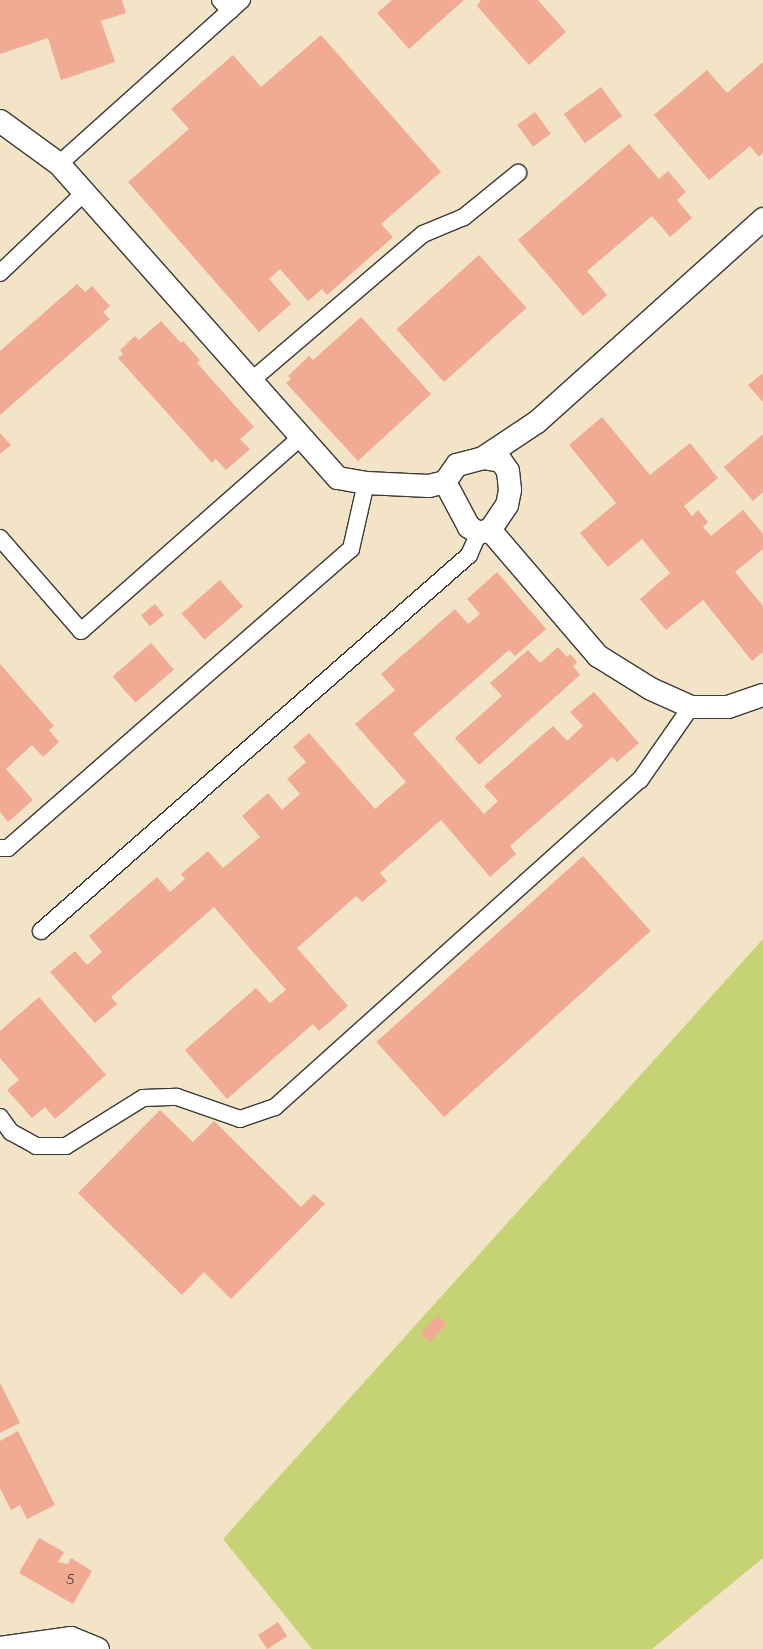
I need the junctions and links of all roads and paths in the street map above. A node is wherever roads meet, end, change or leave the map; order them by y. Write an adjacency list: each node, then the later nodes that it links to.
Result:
1 (242, 0): 2 (lane)
2 (225, 6): 4 (lane)
3 (0, 121): 4 (street)
4 (60, 164): 6 (street)
5 (518, 173): 9 (lane)
6 (84, 193): 8 (lane); 9 (street)
7 (763, 219): 11 (street)
8 (0, 273)
9 (252, 380): 10 (street)
10 (302, 436): 13 (street); 15 (lane)
11 (483, 458): 12 (street); 14 (street)
12 (445, 482): 13 (street); 14 (street)
13 (366, 483): 18 (lane)
14 (485, 531): 17 (street); 19 (lane)
15 (0, 538)
16 (763, 695): 17 (street)
17 (691, 707): 20 (lane)
18 (0, 848)
19 (41, 931)
20 (0, 1117)
21 (0, 1648): 22 (street)
22 (98, 1649)

